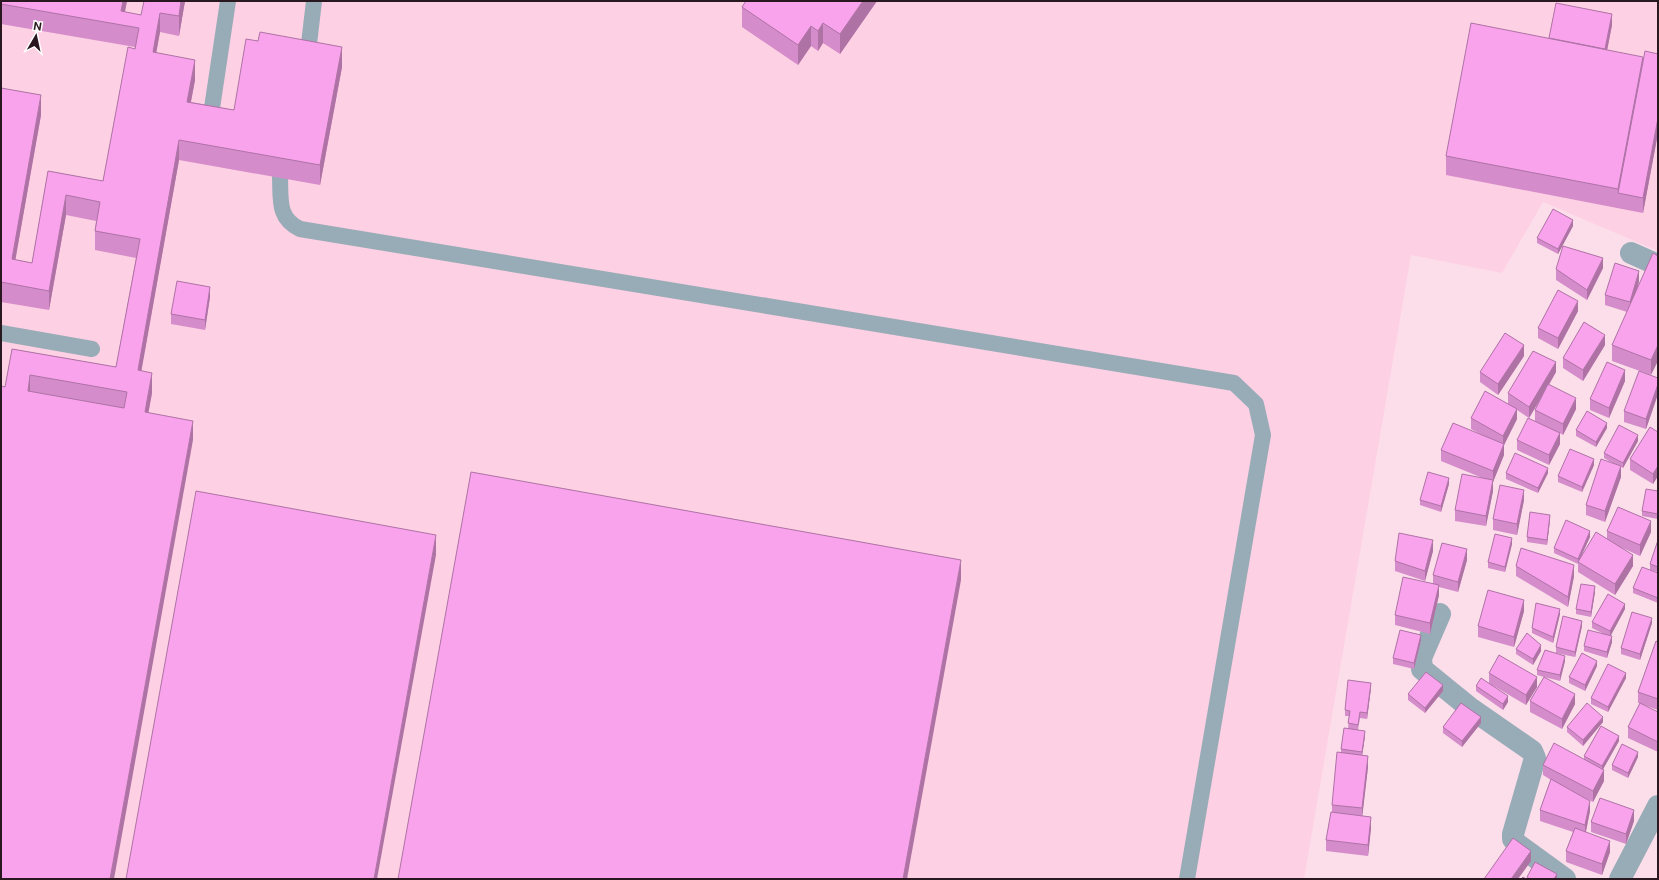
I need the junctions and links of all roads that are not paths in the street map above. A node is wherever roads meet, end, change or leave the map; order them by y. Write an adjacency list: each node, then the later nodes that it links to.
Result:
1 (228, 1): 4 (lane)
2 (314, 1): 3 (lane)
3 (307, 61)
4 (212, 108)
5 (280, 177): 12 (lane)
6 (1631, 253): 7 (street)
7 (1658, 265)
8 (1, 334): 9 (lane)
9 (92, 349)
10 (1440, 614): 13 (street)
11 (1658, 806): 14 (street)
12 (1187, 879)
13 (1566, 879)
14 (1620, 879)

